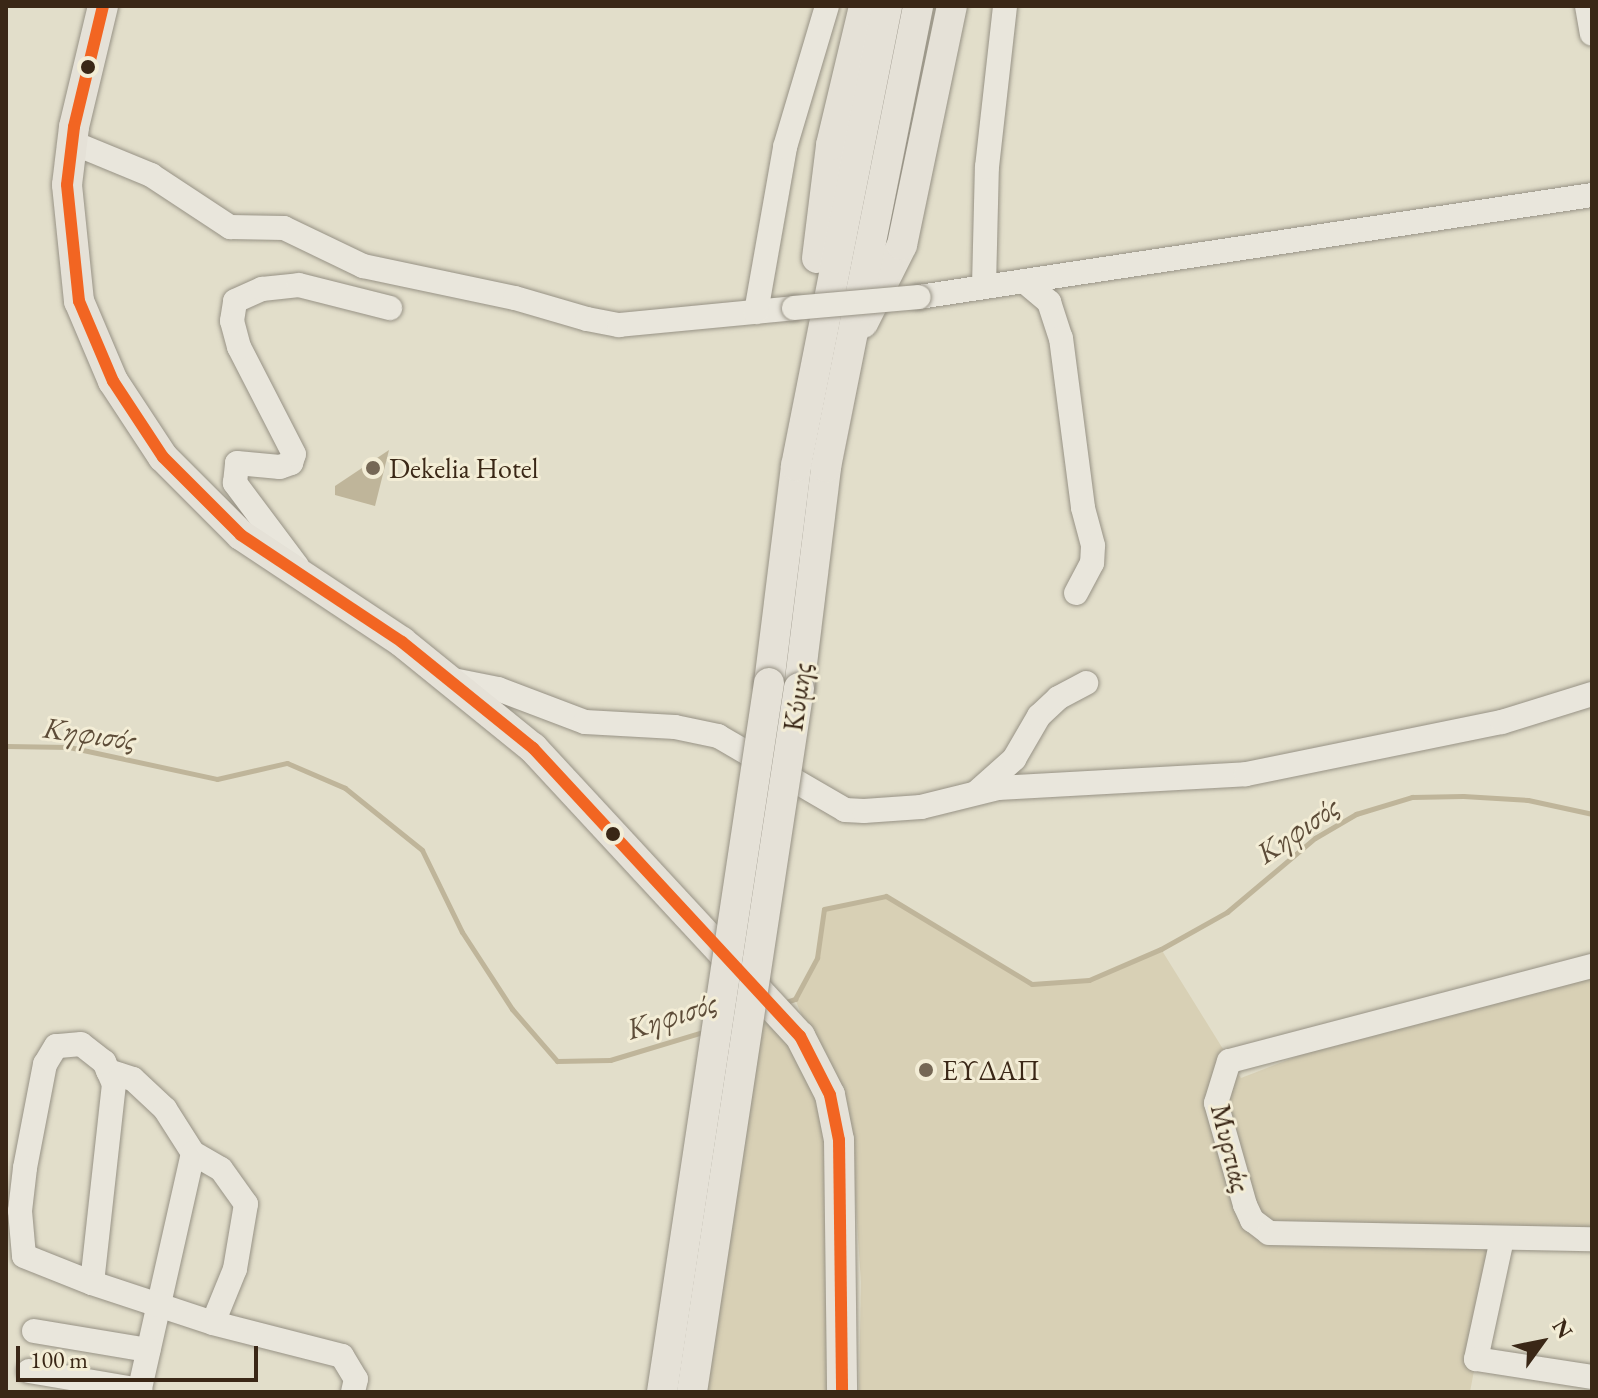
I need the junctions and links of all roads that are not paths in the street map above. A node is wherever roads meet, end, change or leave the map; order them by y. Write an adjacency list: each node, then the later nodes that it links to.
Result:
1 (103, 6): 10 (main road)
2 (827, 6): 15 (street)
3 (864, 6): 16 (main road)
4 (887, 6): 16 (main road, Κύμης)
5 (918, 6): 16 (main road, Κύμης)
6 (952, 6): 16 (main road)
7 (1005, 6): 13 (street)
8 (1587, 6): 9 (street)
9 (1592, 34)
10 (71, 142): 15 (street); 17 (main road)
11 (1592, 195): 12 (street)
12 (1024, 281): 13 (street); 18 (street)
13 (984, 286): 15 (street, bridge)
14 (390, 308): 17 (street)
15 (756, 312)
16 (831, 356): 37 (main road, Κύμης, bridge); 38 (main road, Κύμης, bridge)
17 (305, 576): 19 (main road)
18 (1076, 593)
19 (453, 680): 22 (street); 39 (main road)
20 (1086, 683): 22 (street)
21 (1592, 694): 22 (street)
22 (975, 793)
23 (1592, 966): 26 (street, Μυρτιάς)
24 (108, 1071): 25 (street); 28 (street); 28 (street)
25 (193, 1153): 29 (street); 30 (street)
26 (1502, 1239): 27 (street, Μυρτιάς); 34 (street)
27 (1592, 1239)
28 (92, 1283): 29 (street)
29 (158, 1302): 30 (street); 32 (street)
30 (213, 1323): 36 (street)
31 (34, 1331): 32 (street)
32 (148, 1350): 35 (street)
33 (29, 1371): 35 (street)
34 (1592, 1377)
35 (140, 1391)
36 (353, 1392)
37 (662, 1392)
38 (692, 1392)
39 (842, 1392)

